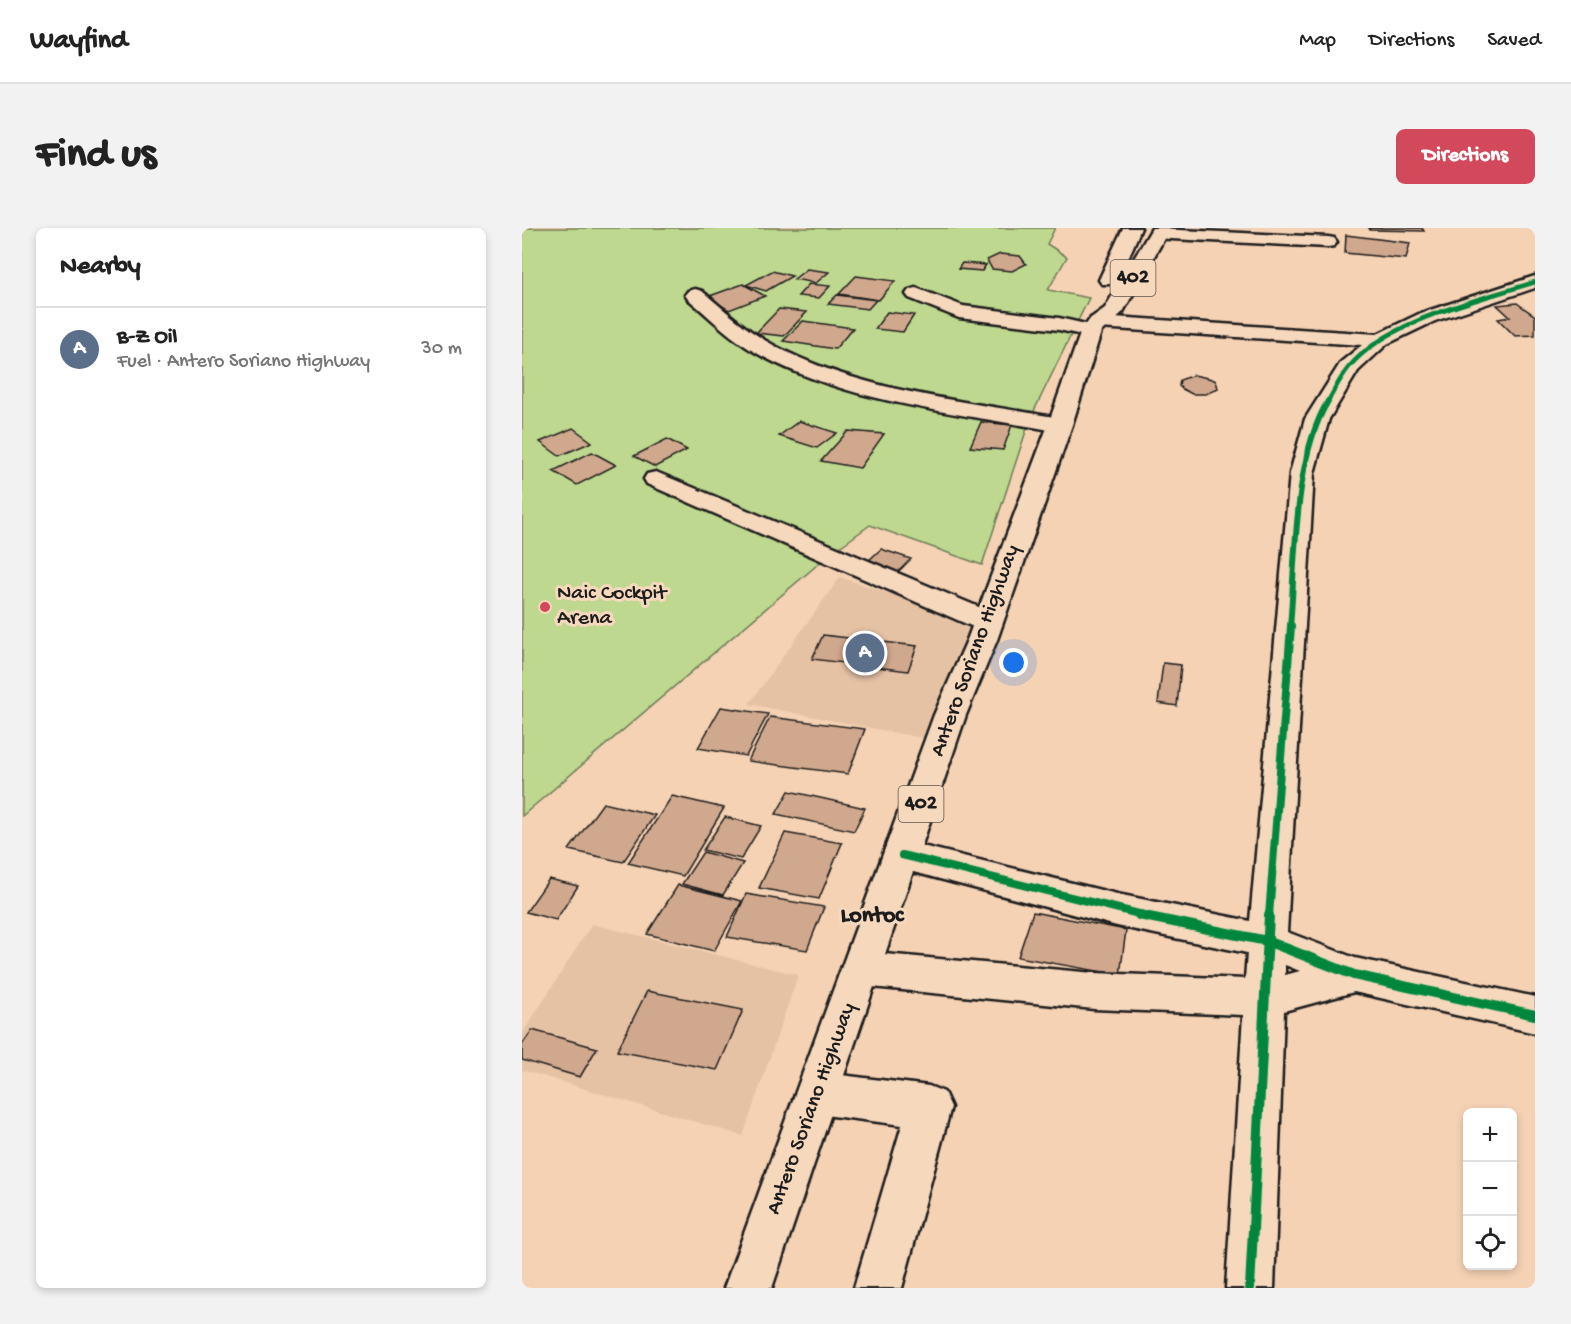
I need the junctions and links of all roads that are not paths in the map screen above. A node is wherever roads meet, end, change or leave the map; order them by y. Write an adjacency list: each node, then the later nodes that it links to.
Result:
1 (1132, 228): 7 (street, Antero Soriano Highway / 402)
2 (1160, 231): 3 (street); 7 (street, Antero Soriano Highway / 402)
3 (1328, 242)
4 (1535, 282): 8 (street)
5 (916, 294): 7 (street)
6 (694, 295): 9 (street)
7 (1094, 326): 8 (street); 9 (street, Antero Soriano Highway / 402)
8 (1380, 340): 13 (street)
9 (1060, 425): 11 (street, Antero Soriano Highway / 402)
10 (656, 479): 11 (street)
11 (987, 622): 12 (street, Antero Soriano Highway / 402)
12 (902, 855): 13 (street); 14 (street, Antero Soriano Highway / 402)
13 (1267, 941): 15 (street); 16 (street)
14 (862, 969): 16 (street); 18 (street, Antero Soriano Highway / 402)
15 (1354, 975): 16 (street); 17 (street)
16 (1265, 998): 21 (street)
17 (1535, 1015)
18 (817, 1093): 19 (street, Antero Soriano Highway / 402); 20 (street)
19 (748, 1288)
20 (878, 1288)
21 (1250, 1288)

